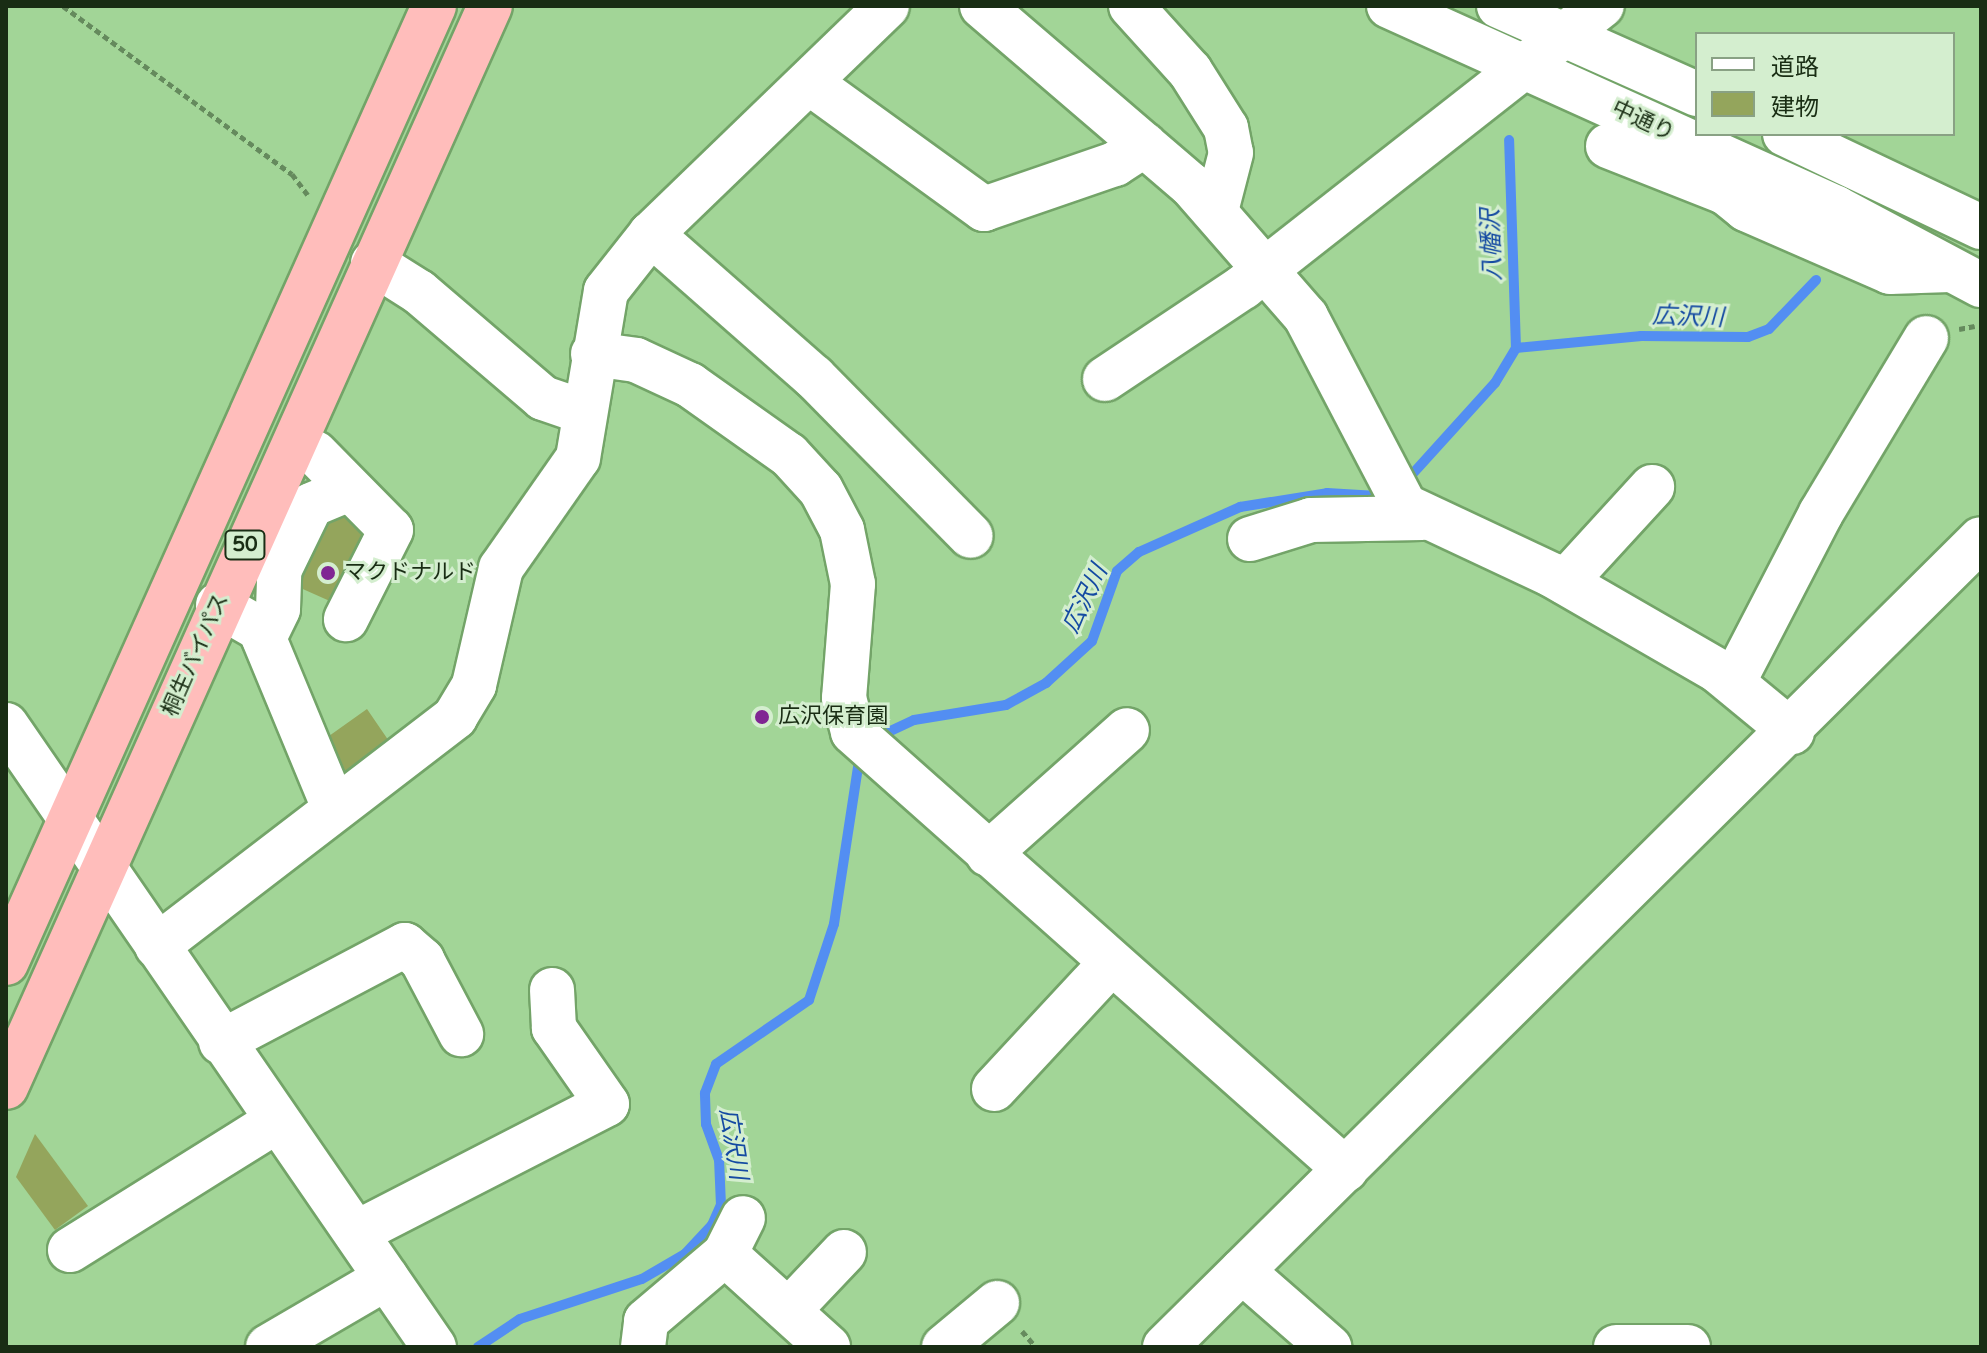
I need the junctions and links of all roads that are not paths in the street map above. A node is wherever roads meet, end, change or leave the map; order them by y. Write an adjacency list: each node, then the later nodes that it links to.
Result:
1 (434, 6): 43 (highway, 50)
2 (490, 6): 20 (highway, 桐生バイパス / 50)
3 (887, 6): 11 (street)
4 (982, 6): 14 (street)
5 (1131, 6): 17 (street)
6 (1389, 6): 10 (street, 中通り)
7 (1499, 6): 9 (street)
8 (1602, 6): 9 (street)
9 (1570, 37): 10 (street); 12 (street)
10 (1526, 67): 16 (street, 中通り); 21 (street)
11 (810, 83): 14 (street); 19 (street)
12 (1695, 93)
13 (1789, 136): 18 (street)
14 (1144, 145): 17 (street)
15 (1608, 146): 16 (street)
16 (1728, 177): 22 (street, 中通り)
17 (1216, 211): 21 (street)
18 (1981, 227)
19 (651, 234): 24 (street); 31 (street)
20 (373, 263): 26 (street); 35 (highway, 桐生バイパス / 50)
21 (1262, 268): 25 (street); 30 (street)
22 (1967, 277)
23 (1926, 338): 38 (street)
24 (593, 354): 26 (street); 44 (street)
25 (1105, 379)
26 (584, 412): 42 (street)
27 (315, 453): 29 (street)
28 (1652, 487): 34 (street)
29 (349, 489): 36 (street); 37 (street)
30 (1422, 518): 32 (street); 34 (street)
31 (971, 536)
32 (1250, 539)
33 (1981, 539): 41 (street)
34 (1565, 582): 38 (street)
35 (218, 605): 37 (street); 45 (highway, 桐生バイパス / 50)
36 (346, 619)
37 (264, 638): 42 (street)
38 (1734, 681): 41 (street)
39 (6, 725): 43 (street)
40 (1127, 730): 44 (street)
41 (1792, 732): 55 (street)
42 (334, 808): 46 (street)
43 (70, 815): 45 (street); 47 (highway, 50)
44 (988, 854): 48 (street)
45 (104, 866): 46 (street); 52 (highway, 桐生バイパス / 50)
46 (157, 946): 51 (street)
47 (6, 963)
48 (1111, 963): 53 (street); 55 (street)
49 (552, 990): 56 (street)
50 (461, 1034): 51 (street)
51 (221, 1042): 54 (street)
52 (6, 1087)
53 (994, 1089)
54 (275, 1122): 56 (street); 57 (street)
55 (1346, 1170): 59 (street)
56 (356, 1233): 60 (street)
57 (70, 1250)
58 (844, 1252): 62 (street)
59 (1242, 1271): 68 (street); 69 (street)
60 (386, 1278): 63 (street); 64 (street)
61 (997, 1303): 67 (street)
62 (791, 1308): 65 (street); 66 (street)
63 (268, 1347)
64 (434, 1347)
65 (643, 1347)
66 (828, 1347)
67 (944, 1347)
68 (1165, 1347)
69 (1329, 1347)
70 (1616, 1347): 71 (street)
71 (1688, 1347)

